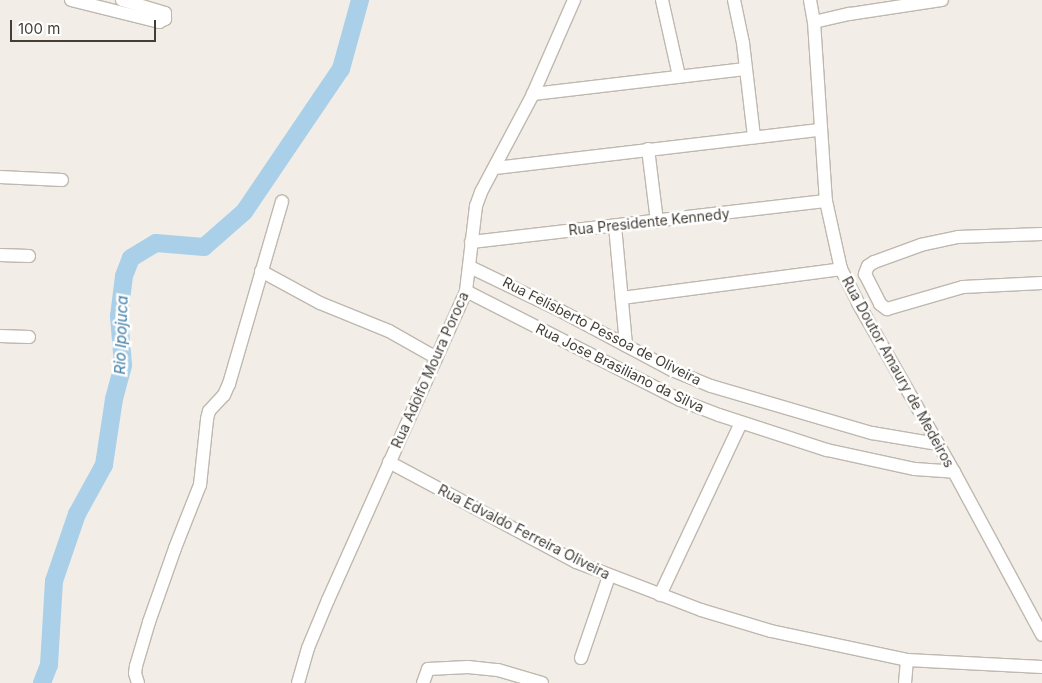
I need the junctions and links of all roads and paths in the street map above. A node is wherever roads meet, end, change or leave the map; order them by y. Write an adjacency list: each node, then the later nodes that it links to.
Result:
1 (71, 0): 2 (street)
2 (122, 0)
3 (574, 0): 11 (street, Rua Adolfo Moura Poroca)
4 (662, 0): 10 (street)
5 (734, 0): 9 (street)
6 (810, 0): 8 (street, Rua Doutor Amaury de Medeiros)
7 (942, 0): 8 (street)
8 (814, 22): 12 (street, Rua Doutor Amaury de Medeiros)
9 (746, 69): 10 (street); 13 (street)
10 (678, 76): 11 (street)
11 (533, 94): 15 (street, Rua Adolfo Moura Poroca)
12 (820, 130): 13 (street); 18 (street, Rua Doutor Amaury de Medeiros)
13 (754, 137): 14 (street)
14 (648, 149): 15 (street); 20 (street)
15 (495, 168): 23 (street, Rua Adolfo Moura Poroca)
16 (0, 177): 17 (street)
17 (62, 180)
18 (826, 201): 20 (street, Rua Presidente Kennedy); 27 (street, Rua Doutor Amaury de Medeiros)
19 (282, 202): 28 (street)
20 (657, 221): 21 (street, Rua Presidente Kennedy)
21 (615, 226): 23 (street, Rua Presidente Kennedy); 31 (street)
22 (1042, 234): 29 (street, Rua Doutor Amaury de Medeiros)
23 (471, 242): 26 (street, Rua Adolfo Moura Poroca)
24 (0, 255): 25 (street)
25 (29, 256)
26 (470, 267): 30 (street, Rua Adolfo Moura Poroca); 34 (street, Rua Felisberto Pessoa de Oliveira)
27 (841, 269): 31 (street); 37 (street, Rua Doutor Amaury de Medeiros)
28 (261, 271): 35 (street); 46 (street)
29 (1042, 283)
30 (466, 291): 35 (street, Rua Adolfo Moura Poroca); 36 (street, Rua Jose Brasiliano da Silva)
31 (622, 298): 34 (street)
32 (0, 336): 33 (street)
33 (30, 337)
34 (626, 345): 37 (street, Rua Felisberto Pessoa de Oliveira)
35 (435, 357): 38 (street, Rua Adolfo Moura Poroca)
36 (741, 422): 39 (street, Rua Jose Brasiliano da Silva); 41 (street)
37 (938, 444): 39 (street, Rua Doutor Amaury de Medeiros)
38 (389, 462): 40 (street, Rua Edvaldo Ferreira Oliveira); 48 (street, Rua Adolfo Moura Poroca)
39 (954, 472): 42 (street, Rua Doutor Amaury de Medeiros)
40 (609, 576): 41 (street, Rua Edvaldo Ferreira Oliveira); 43 (street)
41 (660, 595): 44 (street, Rua Edvaldo Ferreira Oliveira)
42 (1042, 635)
43 (580, 658)
44 (907, 660): 45 (street, Rua Edvaldo Ferreira Oliveira); 50 (street)
45 (1042, 667)
46 (136, 682)
47 (535, 682): 49 (street)
48 (298, 683)
49 (423, 683)
50 (905, 683)

